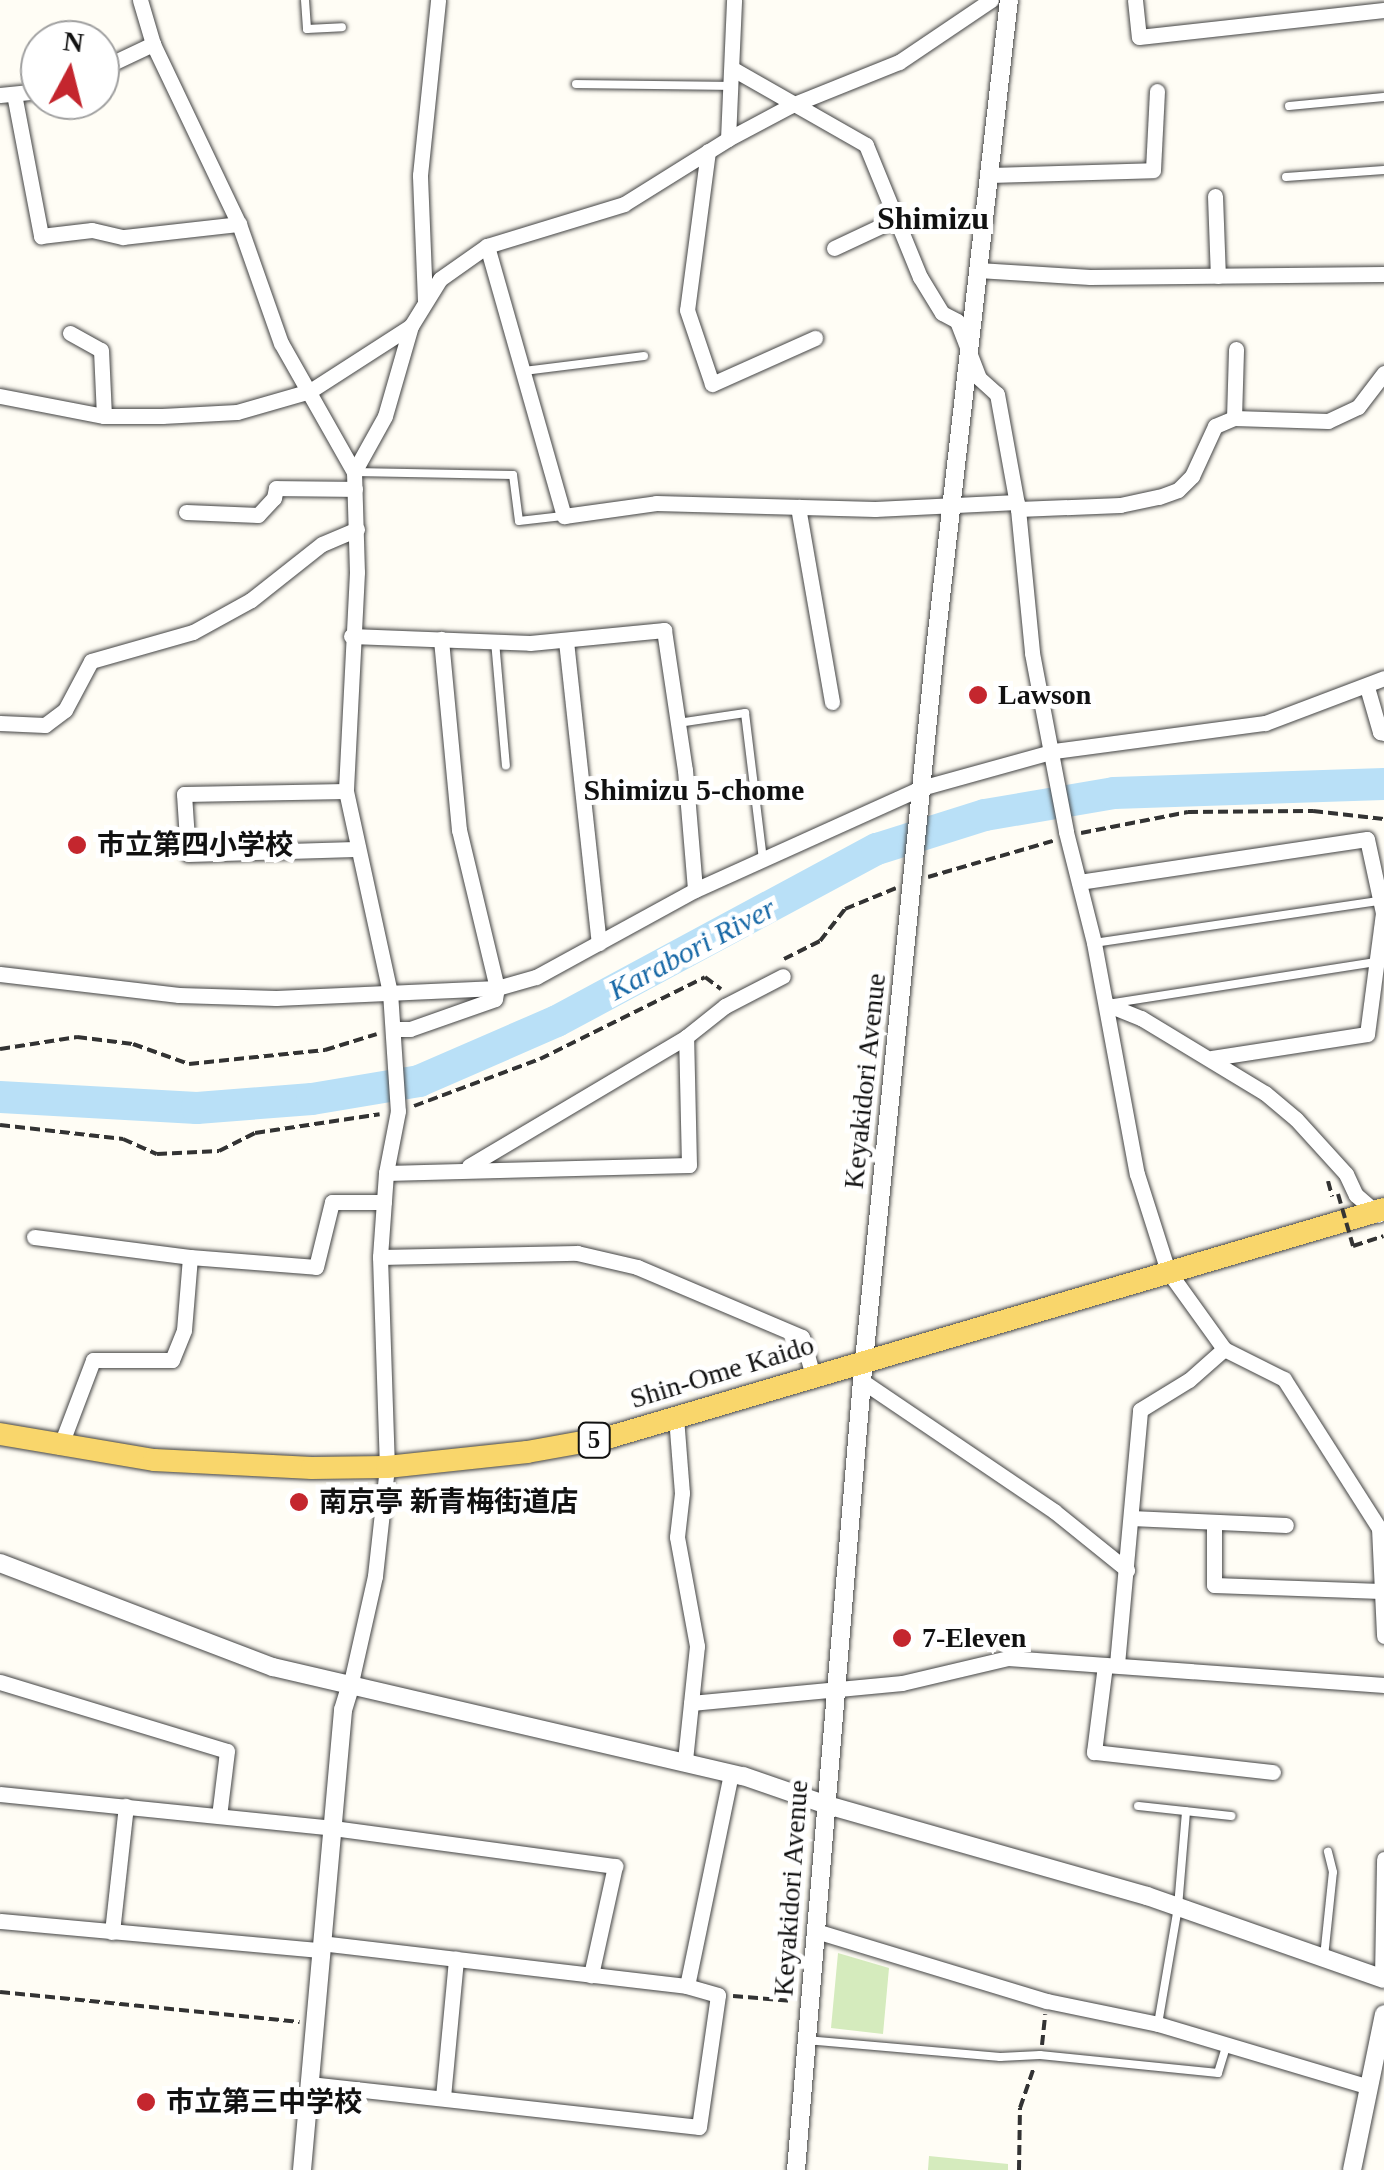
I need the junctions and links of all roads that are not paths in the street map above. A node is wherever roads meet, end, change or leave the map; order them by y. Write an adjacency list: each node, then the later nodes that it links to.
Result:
1 (140, 0): 10 (street)
2 (304, 0): 9 (lane)
3 (438, 0): 32 (street)
4 (734, 0): 12 (street)
5 (991, 0): 17 (street)
6 (1009, 0): 22 (street, Keyakidori Avenue)
7 (1135, 0): 8 (street)
8 (1384, 10)
9 (342, 27)
10 (152, 44): 11 (street); 26 (street)
11 (120, 59)
12 (732, 78): 13 (lane); 17 (street); 19 (street)
13 (576, 84)
14 (1157, 91): 22 (street)
15 (7, 94): 26 (street)
16 (1384, 97): 18 (lane)
17 (792, 105): 19 (street); 25 (street)
18 (1288, 106)
19 (728, 139): 20 (street)
20 (708, 151): 27 (street); 35 (street)
21 (1384, 170): 23 (lane)
22 (989, 175): 29 (street, Keyakidori Avenue)
23 (1286, 177)
24 (1215, 196): 31 (street)
25 (896, 219): 28 (street); 38 (street)
26 (239, 224): 41 (street)
27 (487, 246): 32 (street); 39 (street)
28 (834, 248)
29 (978, 270): 31 (street); 38 (street, Keyakidori Avenue)
30 (1384, 274): 31 (street)
31 (1218, 276)
32 (425, 301): 33 (street)
33 (411, 326): 41 (street); 45 (street)
34 (70, 332): 43 (street)
35 (816, 338)
36 (1236, 349): 44 (street)
37 (644, 356): 39 (lane)
38 (968, 358): 47 (street, Keyakidori Avenue); 48 (street)
39 (524, 371): 50 (street)
40 (1384, 373): 44 (street)
41 (310, 391): 43 (street); 45 (street)
42 (0, 396): 43 (street)
43 (104, 416)
44 (1234, 418): 48 (street)
45 (354, 481): 49 (street); 50 (lane); 51 (street)
46 (798, 506): 47 (street); 50 (street); 58 (street)
47 (954, 506): 48 (street); 65 (street, Keyakidori Avenue)
48 (1018, 506): 62 (street)
49 (186, 512)
50 (564, 516)
51 (357, 529): 52 (street); 59 (street)
52 (351, 636): 53 (street); 64 (street)
53 (441, 639): 55 (street); 76 (street)
54 (566, 640): 55 (street); 60 (street); 71 (street)
55 (495, 641): 63 (lane)
56 (1384, 678): 57 (street)
57 (1367, 687): 61 (street); 62 (street)
58 (832, 702)
59 (0, 723)
60 (678, 723): 67 (lane); 69 (street)
61 (1384, 733)
62 (1054, 753): 65 (street); 68 (street)
63 (506, 766)
64 (346, 792): 66 (street); 66 (street)
65 (921, 794): 67 (street); 91 (street, Keyakidori Avenue)
66 (355, 849): 77 (street)
67 (763, 860): 69 (street)
68 (1079, 882): 70 (street); 72 (street)
69 (694, 890): 71 (street)
70 (1380, 902): 72 (lane); 73 (street)
71 (598, 942): 76 (street)
72 (1094, 944): 78 (street)
73 (1376, 962): 78 (lane); 81 (street)
74 (0, 974): 77 (street)
75 (783, 976): 80 (street)
76 (496, 988): 77 (street); 79 (street)
77 (390, 992): 79 (street)
78 (1106, 1004): 81 (street); 89 (street)
79 (394, 1032): 83 (street)
80 (686, 1037): 82 (street); 82 (street)
81 (1212, 1058): 85 (street)
82 (466, 1168): 83 (street)
83 (386, 1173): 84 (street)
84 (384, 1202): 87 (street); 88 (street)
85 (1381, 1213): 89 (main road, Shin-Ome Kaido / 5)
86 (34, 1237): 87 (street)
87 (190, 1257): 95 (street)
88 (380, 1257): 92 (street); 96 (street)
89 (1168, 1272): 90 (street); 91 (main road, Shin-Ome Kaido / 5)
90 (1224, 1349): 97 (street); 102 (street)
91 (863, 1371): 92 (main road, Shin-Ome Kaido / 5); 101 (street); 108 (street, Keyakidori Avenue)
92 (812, 1376): 93 (main road, Shin-Ome Kaido / 5)
93 (676, 1418): 96 (main road, Shin-Ome Kaido / 5); 109 (street)
94 (0, 1434): 95 (main road, Shin-Ome Kaido / 5)
95 (60, 1447): 96 (main road, Shin-Ome Kaido / 5)
96 (387, 1467): 106 (street)
97 (1131, 1518): 98 (street); 101 (street)
98 (1214, 1522): 99 (street); 102 (street)
99 (1286, 1525)
100 (0, 1563): 106 (street)
101 (1127, 1570): 104 (street)
102 (1381, 1590): 103 (street)
103 (1384, 1636)
104 (1111, 1664): 107 (street); 108 (street); 111 (street)
105 (0, 1682): 118 (street)
106 (350, 1686): 110 (street); 120 (street)
107 (1384, 1686)
108 (836, 1688): 109 (street); 114 (street, Keyakidori Avenue)
109 (691, 1703): 110 (street)
110 (684, 1760): 112 (street)
111 (1272, 1772)
112 (732, 1773): 114 (street); 132 (street)
113 (0, 1794): 115 (street)
114 (824, 1804): 123 (street); 126 (street, Keyakidori Avenue)
115 (126, 1806): 118 (street); 125 (street)
116 (1138, 1806): 117 (lane)
117 (1186, 1811): 119 (lane); 123 (lane)
118 (219, 1816): 120 (street)
119 (1231, 1816)
120 (334, 1828): 127 (street); 130 (street)
121 (1328, 1852): 128 (lane)
122 (1384, 1858): 131 (street)
123 (1178, 1907): 128 (street); 134 (lane)
124 (0, 1921): 125 (street)
125 (112, 1932): 127 (street)
126 (816, 1932): 134 (street); 135 (street, Keyakidori Avenue)
127 (322, 1947): 129 (street); 137 (street)
128 (1324, 1957): 131 (street)
129 (456, 1959): 130 (street); 139 (street)
130 (591, 1975): 132 (street)
131 (1383, 1978)
132 (687, 1986): 139 (street)
133 (1384, 2014): 138 (street)
134 (1158, 2024): 136 (street)
135 (806, 2040): 136 (lane); 141 (street, Keyakidori Avenue)
136 (1227, 2044): 138 (street)
137 (310, 2084): 139 (street); 140 (street)
138 (1366, 2086): 142 (street)
139 (443, 2097)
140 (302, 2170)
141 (796, 2170)
142 (1352, 2170)

